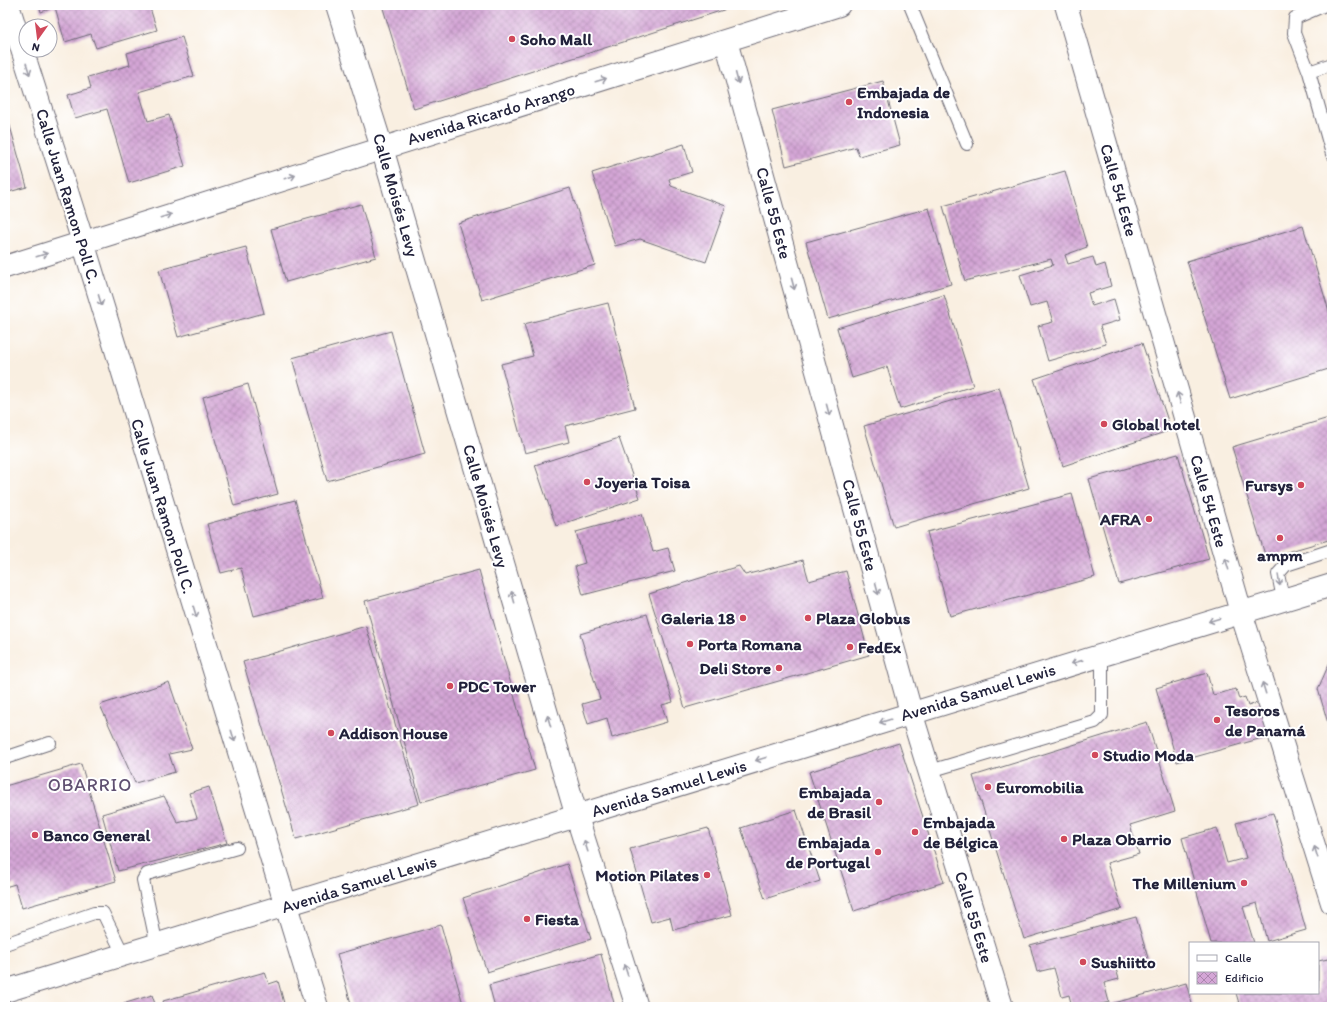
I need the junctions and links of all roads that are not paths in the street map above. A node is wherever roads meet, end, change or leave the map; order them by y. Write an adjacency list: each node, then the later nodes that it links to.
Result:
1 (8, 5): 14 (street, Calle Juan Ramon Poll C., one-way to 14)
2 (337, 5): 12 (street, Calle Moisés Levy)
3 (839, 5): 7 (street, Avenida Ricardo Arango)
4 (910, 5): 11 (lane)
5 (1066, 5): 19 (street, Calle 54 Este, one-way to 5)
6 (1325, 5): 9 (lane)
7 (726, 41): 12 (street, Avenida Ricardo Arango, one-way to 7); 21 (street, Calle 55 Este, one-way to 21)
8 (1332, 64): 9 (lane)
9 (1308, 72): 10 (lane)
10 (1328, 130): 13 (lane)
11 (967, 144)
12 (382, 148): 14 (street, Avenida Ricardo Arango, one-way to 12); 25 (street, Calle Moisés Levy, one-way to 12)
13 (1332, 154)
14 (83, 242): 15 (street, Avenida Ricardo Arango, one-way to 14); 28 (street, Calle Juan Ramon Poll C., one-way to 28)
15 (5, 267)
16 (1332, 550): 18 (lane, one-way to 18)
17 (1332, 585): 18 (street, Avenida Samuel Lewis)
18 (1283, 599): 19 (street, Avenida Samuel Lewis)
19 (1241, 612): 20 (street, Avenida Samuel Lewis, one-way to 20); 27 (street, Calle 54 Este, one-way to 19)
20 (1102, 655): 21 (street, Avenida Samuel Lewis, one-way to 21); 24 (lane)
21 (912, 712): 24 (street, Calle 55 Este); 25 (street, Avenida Samuel Lewis, one-way to 25)
22 (50, 743): 23 (lane)
23 (5, 758)
24 (930, 771): 35 (street, Calle 55 Este)
25 (577, 817): 28 (street, Avenida Samuel Lewis); 34 (street, Calle Moisés Levy, one-way to 25)
26 (237, 848): 30 (lane)
27 (1332, 902)
28 (285, 907): 30 (street, Avenida Samuel Lewis); 33 (street, Calle Juan Ramon Poll C.)
29 (5, 944): 31 (lane)
30 (157, 946): 31 (street, Avenida Samuel Lewis)
31 (124, 956): 32 (street, Avenida Samuel Lewis)
32 (5, 992)
33 (317, 1007)
34 (637, 1007)
35 (1002, 1007)

